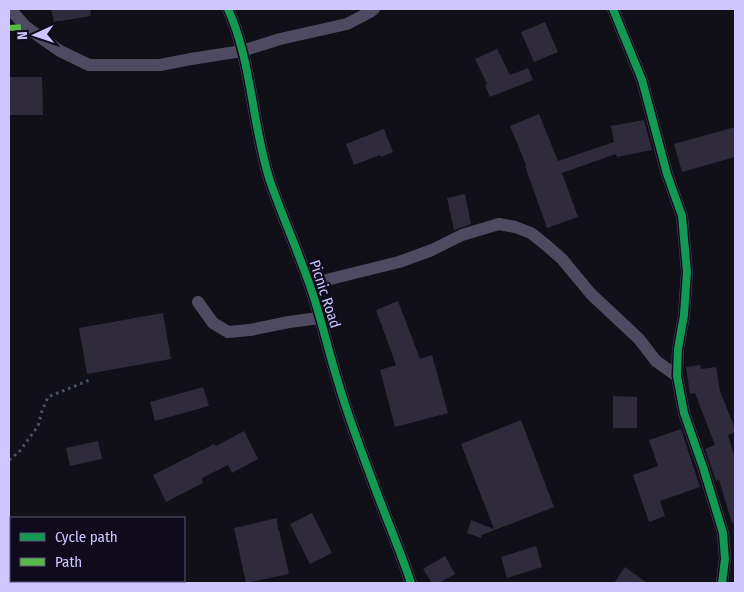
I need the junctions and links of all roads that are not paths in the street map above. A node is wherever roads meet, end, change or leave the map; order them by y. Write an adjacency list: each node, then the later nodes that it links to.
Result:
1 (10, 9): 5 (street)
2 (228, 9): 5 (street, Picnic Road)
3 (374, 9): 5 (street)
4 (613, 9): 9 (street)
5 (242, 51): 6 (street, Picnic Road)
6 (310, 284): 8 (street, Picnic Road); 9 (street)
7 (198, 302): 8 (street)
8 (319, 318): 10 (street, Picnic Road)
9 (677, 376): 11 (street)
10 (411, 583)
11 (722, 583)

